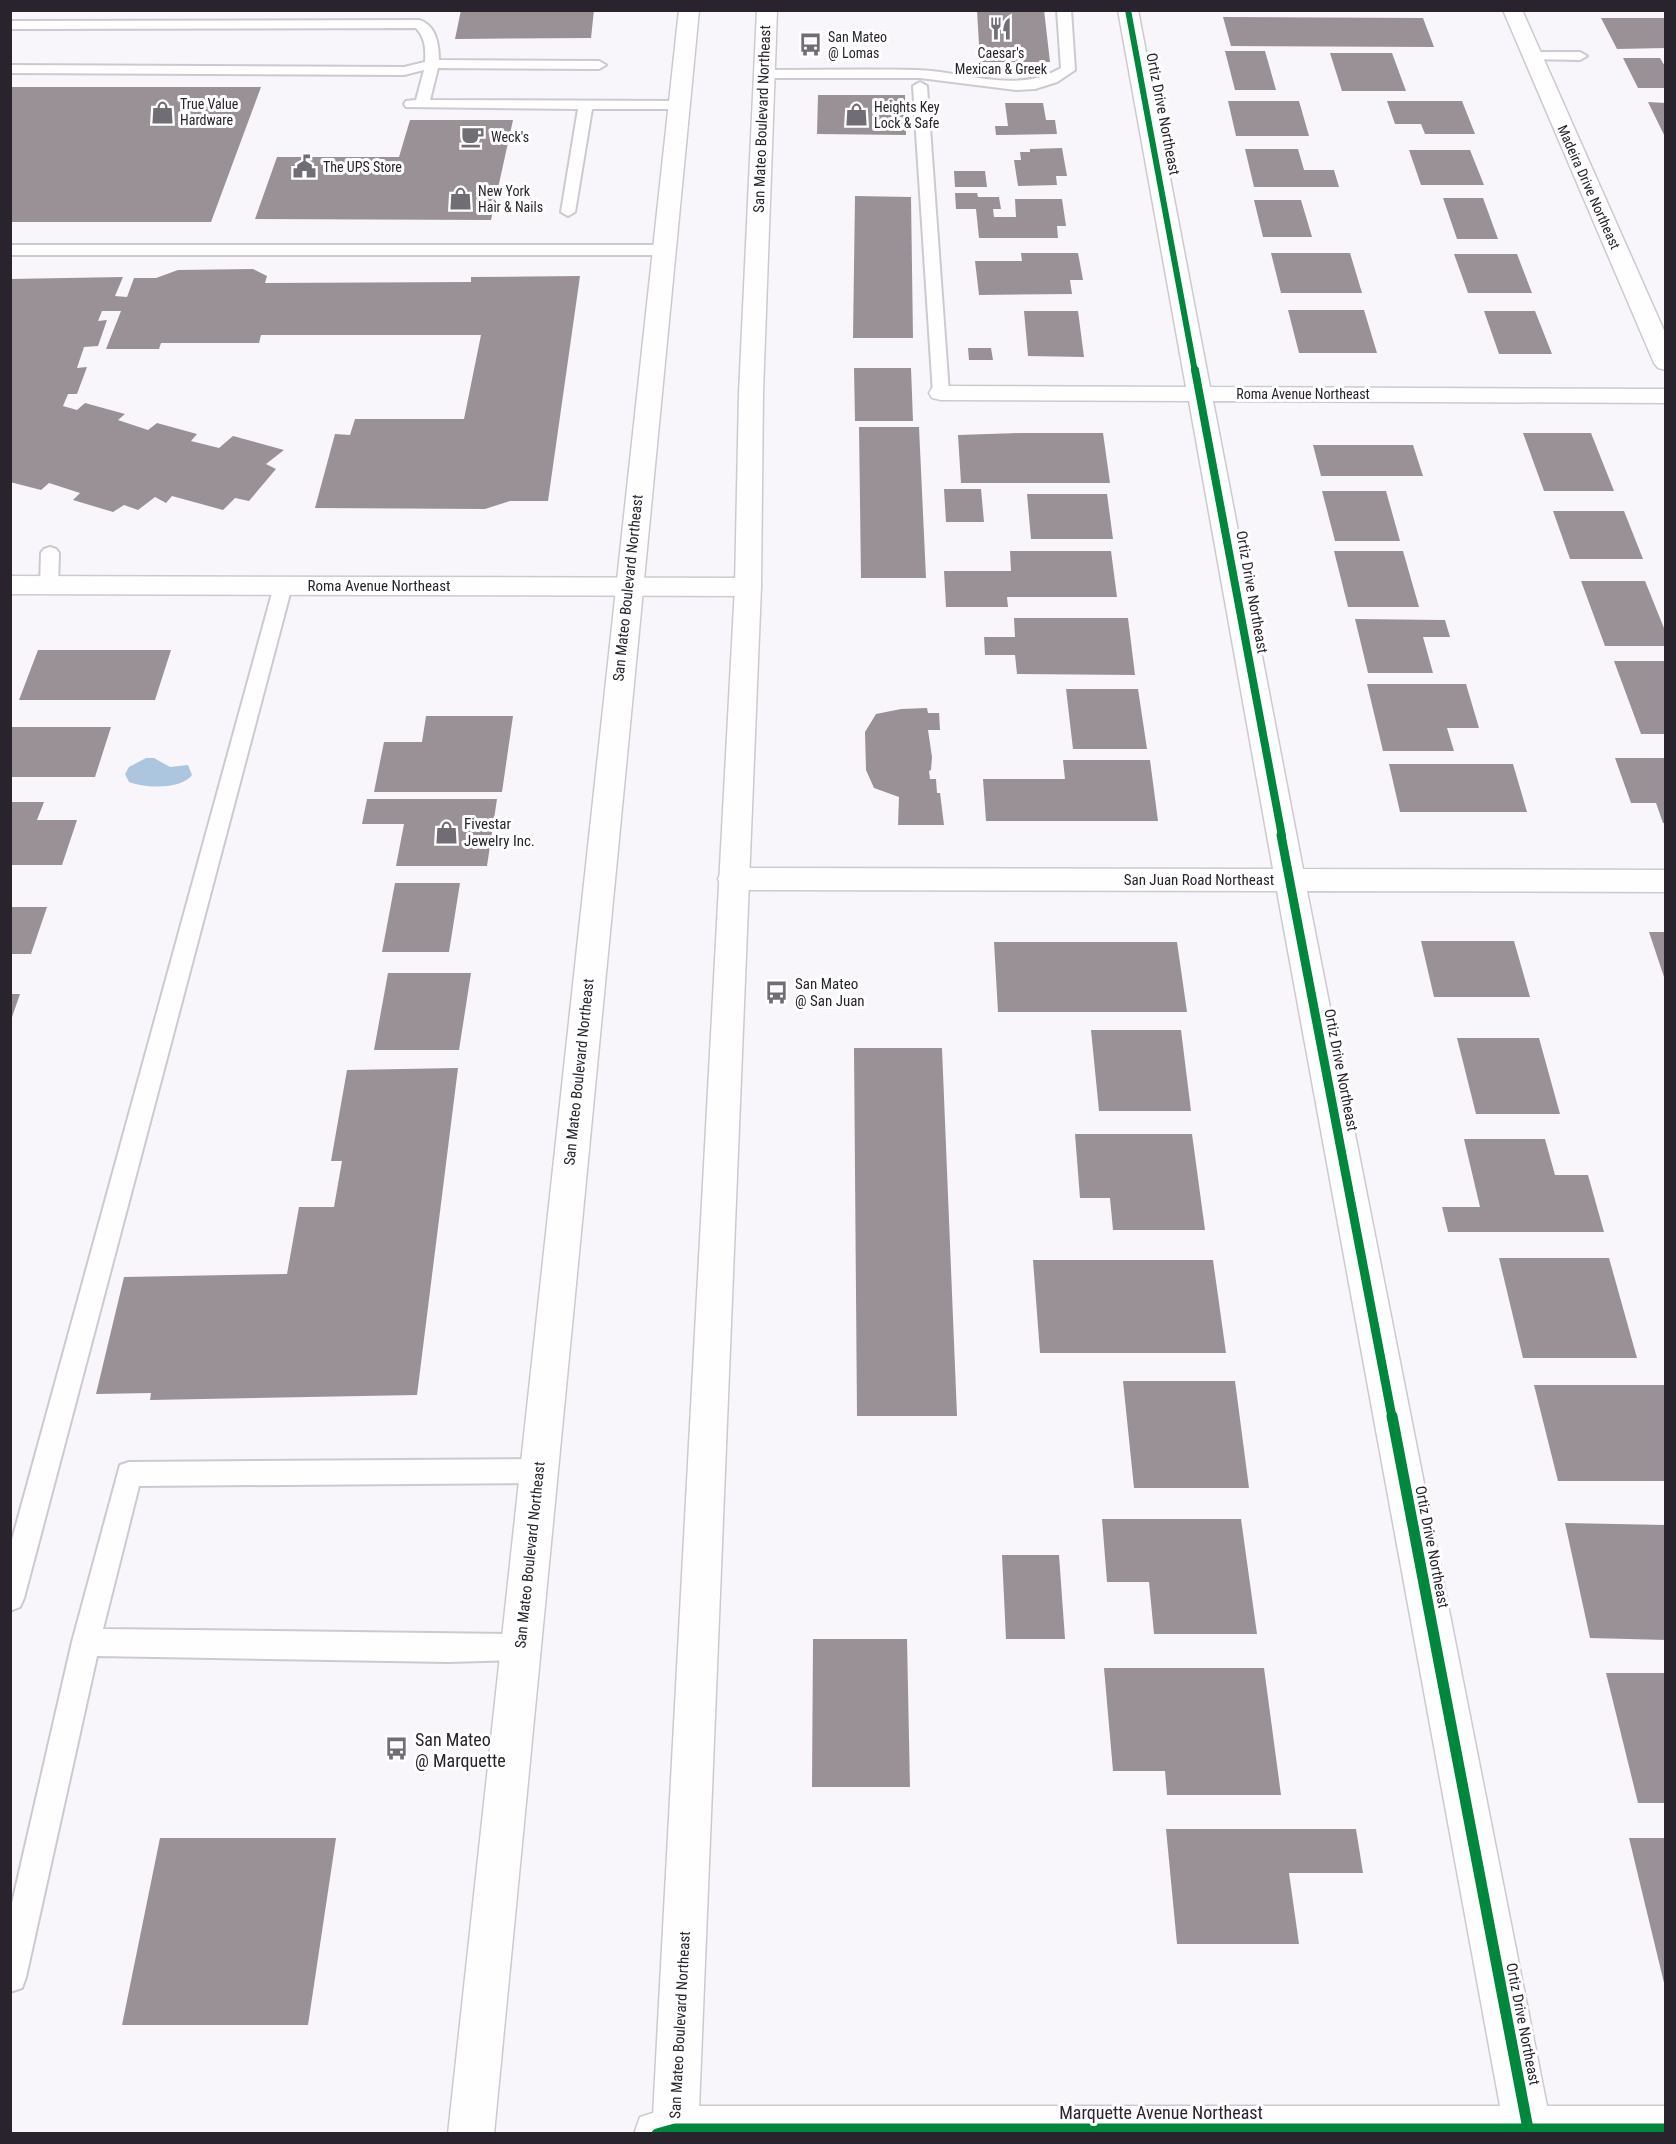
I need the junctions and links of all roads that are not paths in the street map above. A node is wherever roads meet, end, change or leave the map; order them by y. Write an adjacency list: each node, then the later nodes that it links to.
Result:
1 (142, 10): 8 (lane)
2 (689, 10): 17 (street, San Mateo Boulevard Northeast)
3 (767, 10): 14 (street, San Mateo Boulevard Northeast)
4 (1064, 10): 14 (lane)
5 (1128, 10): 23 (street, Ortiz Drive Northeast)
6 (1512, 10): 9 (street, Madeira Drive Northeast)
7 (10, 25): 8 (lane)
8 (135, 25): 11 (lane)
9 (1532, 56): 10 (lane); 21 (street, Madeira Drive Northeast)
10 (1580, 56)
11 (432, 64): 12 (lane); 13 (lane); 16 (lane)
12 (599, 65)
13 (10, 69)
14 (764, 74): 30 (street, San Mateo Boulevard Northeast)
15 (921, 86): 22 (lane)
16 (586, 104): 17 (lane); 18 (lane)
17 (679, 105): 20 (street, San Mateo Boulevard Northeast)
18 (568, 212)
19 (10, 250): 20 (lane)
20 (663, 250): 29 (street, San Mateo Boulevard Northeast)
21 (1665, 363)
22 (941, 393): 23 (street, Roma Avenue Northeast)
23 (1201, 394): 24 (street, Roma Avenue Northeast); 32 (street, Ortiz Drive Northeast)
24 (1665, 396)
25 (50, 553): 27 (lane)
26 (10, 585): 27 (street, Roma Avenue Northeast)
27 (49, 586): 28 (street, Roma Avenue Northeast)
28 (283, 586): 29 (street, Roma Avenue Northeast); 35 (lane)
29 (628, 586): 30 (street, Roma Avenue Northeast); 34 (street, San Mateo Boulevard Northeast)
30 (748, 587): 31 (street, San Mateo Boulevard Northeast)
31 (734, 879): 32 (street, San Juan Road Northeast); 41 (street, San Mateo Boulevard Northeast)
32 (1290, 881): 33 (street, San Juan Road Northeast); 40 (street, Ortiz Drive Northeast)
33 (1665, 881)
34 (538, 1471): 36 (lane); 37 (street, San Mateo Boulevard Northeast)
35 (10, 1598)
36 (86, 1642): 37 (lane); 38 (lane)
37 (520, 1647): 42 (street, San Mateo Boulevard Northeast)
38 (11, 1977)
39 (1665, 2129): 40 (street, Marquette Avenue Northeast)
40 (1528, 2131): 41 (street, Marquette Avenue Northeast)
41 (669, 2132)
42 (471, 2133)

